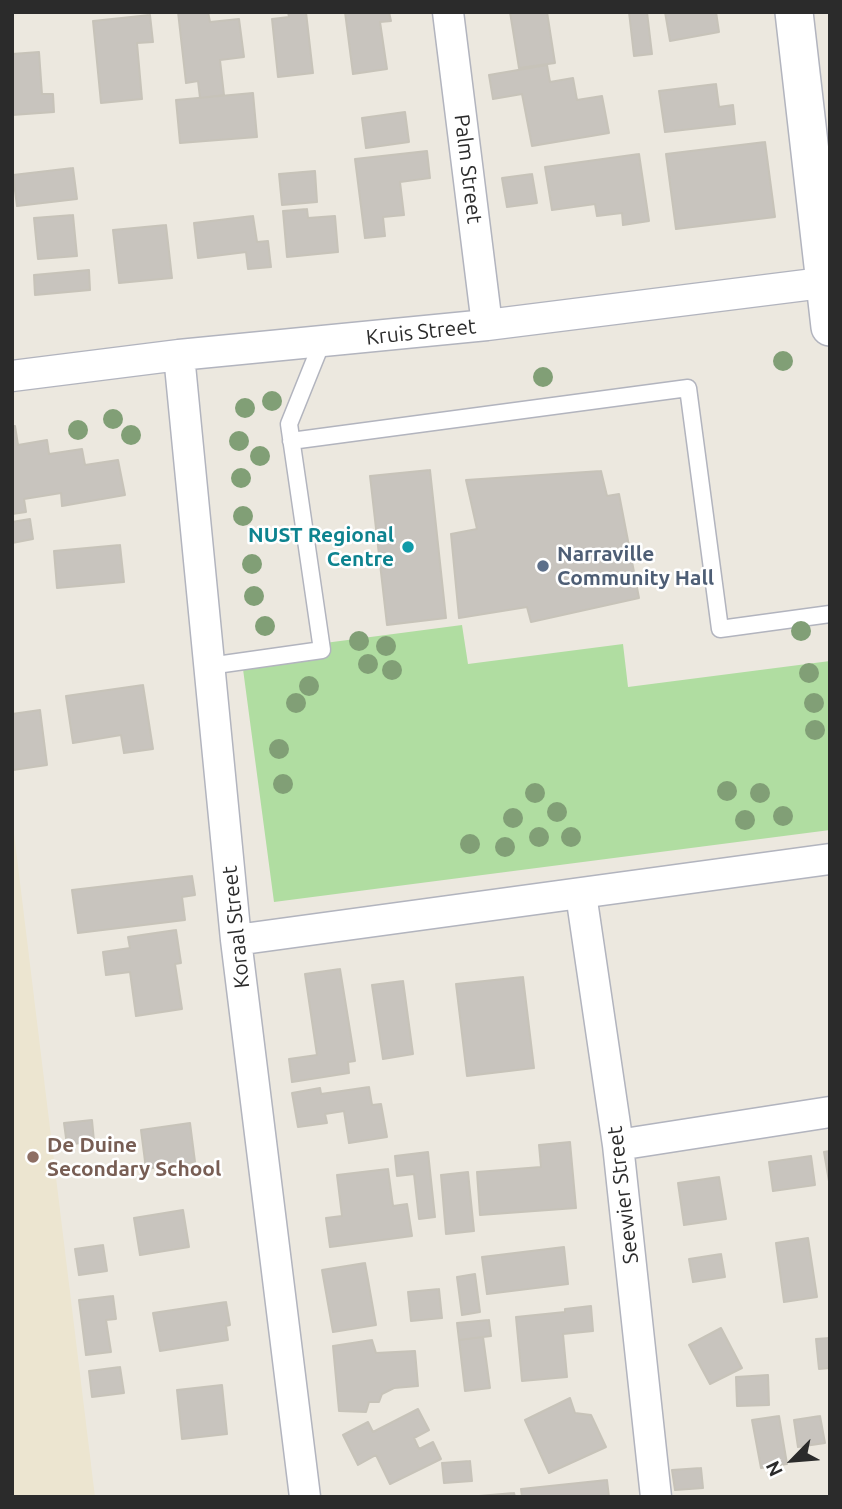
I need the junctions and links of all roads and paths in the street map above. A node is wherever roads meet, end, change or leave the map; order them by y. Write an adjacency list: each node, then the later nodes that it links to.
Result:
1 (448, 12): 4 (street, Palm Street)
2 (794, 12): 3 (street)
3 (827, 283): 4 (street, Kruis Street); 5 (street)
4 (487, 325): 6 (street, Kruis Street)
5 (830, 327)
6 (322, 342): 7 (street, Kruis Street); 9 (lane)
7 (179, 355): 8 (street, Kruis Street); 11 (street, Koraal Street)
8 (12, 376)
9 (291, 441): 10 (lane); 11 (lane)
10 (830, 614)
11 (209, 666): 14 (street, Koraal Street)
12 (830, 859): 13 (street)
13 (580, 894): 14 (street); 16 (street, Seewier Street)
14 (236, 940): 17 (street, Koraal Street)
15 (830, 1112): 16 (street)
16 (618, 1145): 18 (street, Seewier Street)
17 (305, 1497)
18 (656, 1497)

